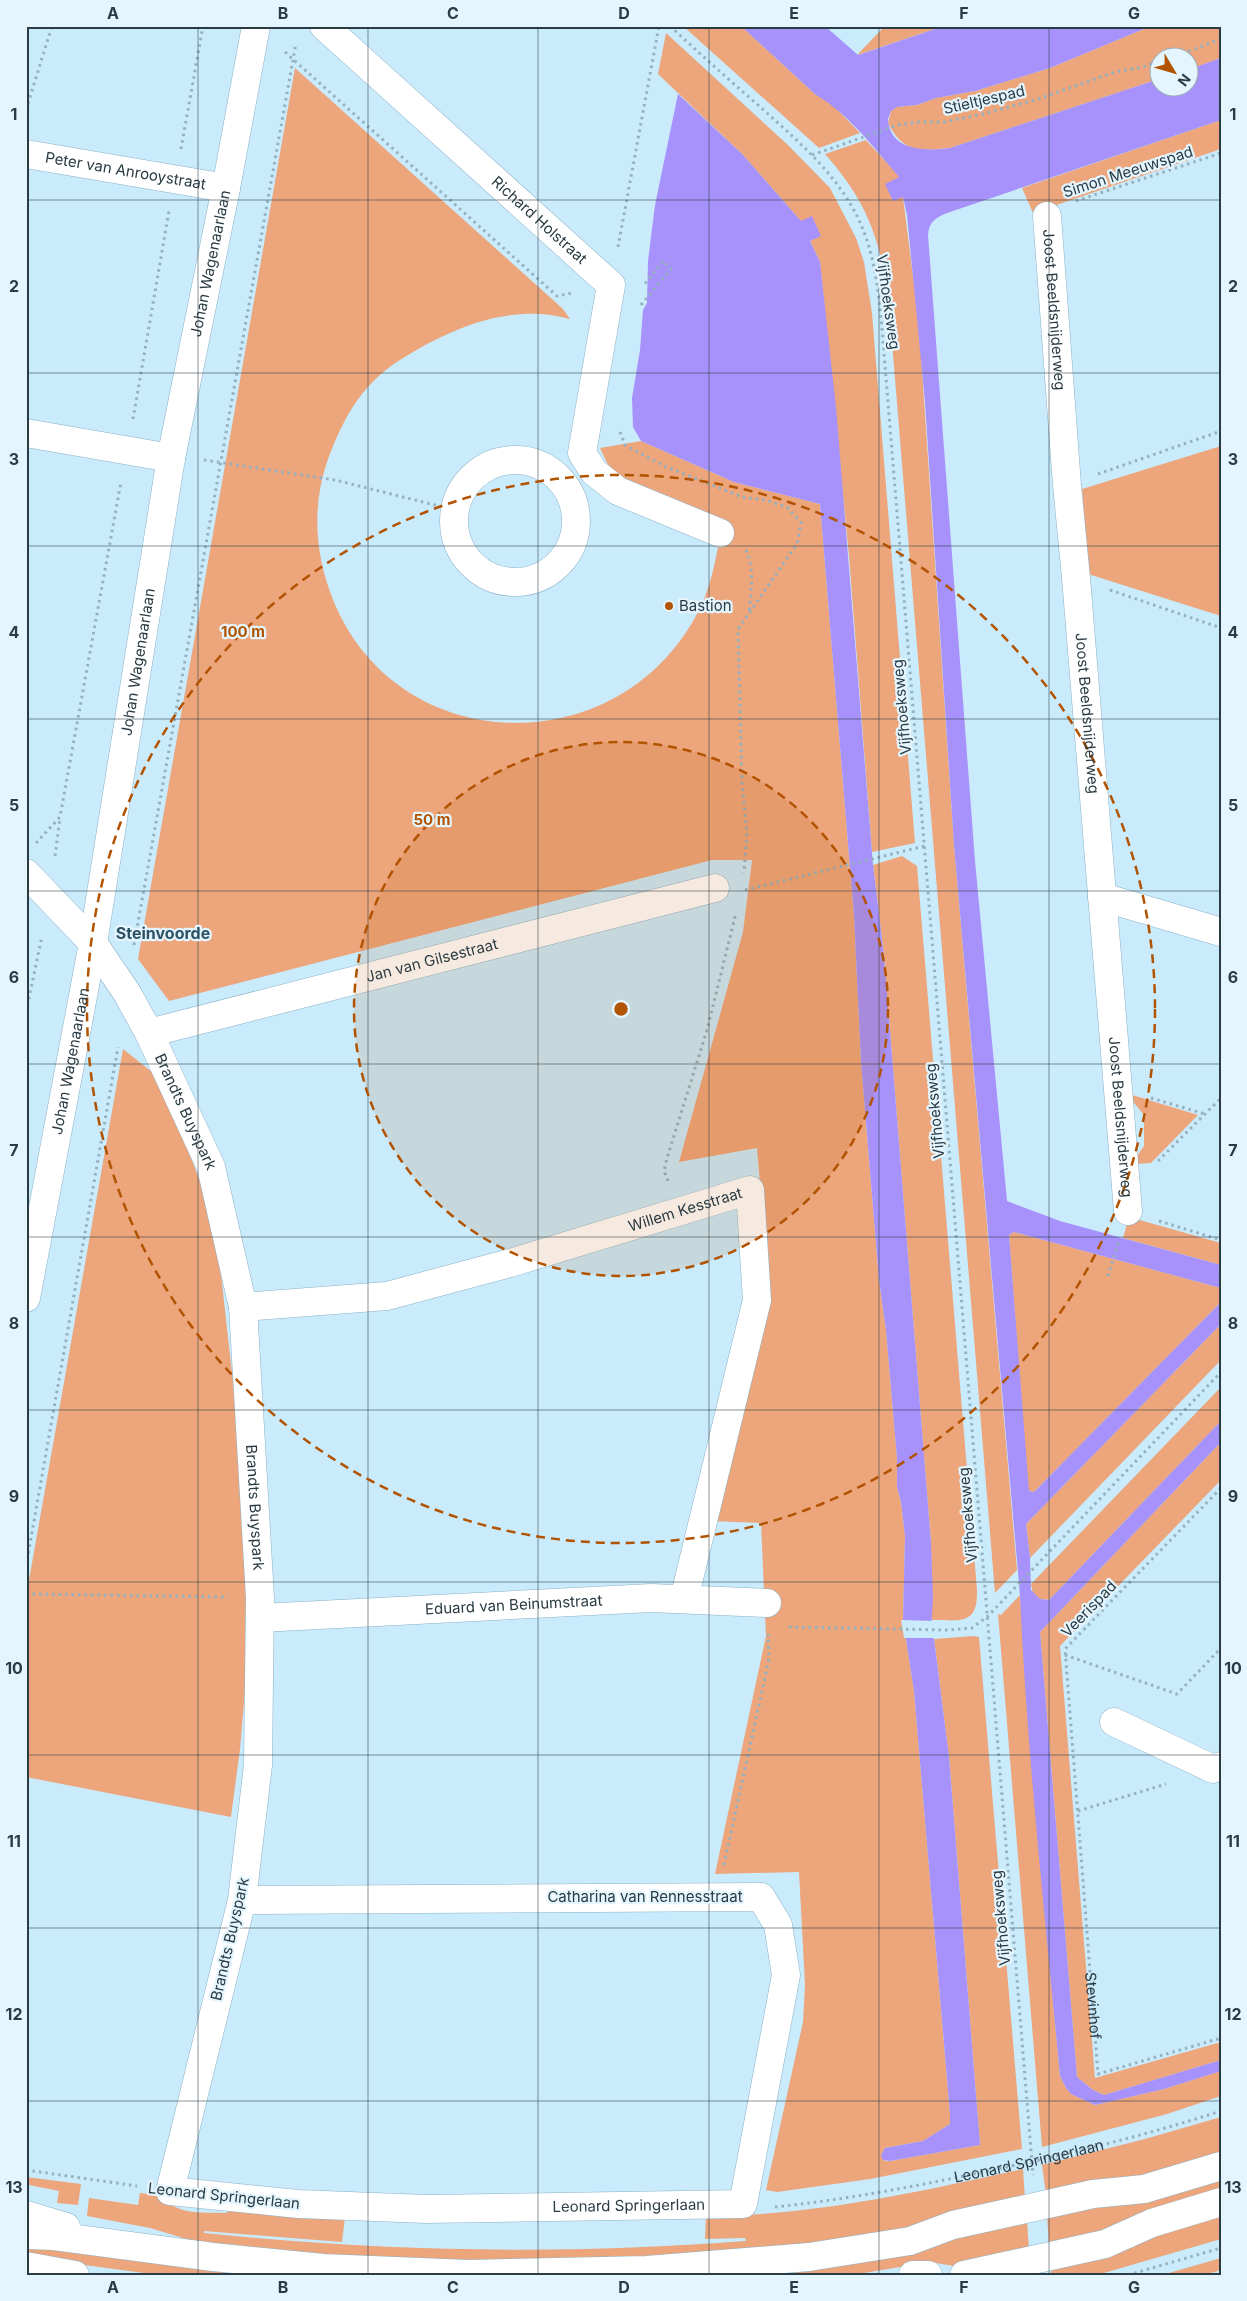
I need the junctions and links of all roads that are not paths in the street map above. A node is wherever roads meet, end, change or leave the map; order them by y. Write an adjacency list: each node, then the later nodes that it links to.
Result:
1 (256, 26): 4 (street, Johan Wagenaarlaan)
2 (324, 26): 8 (street, Richard Holstraat)
3 (26, 154): 4 (street, Peter van Anrooystraat)
4 (226, 188): 7 (street, Johan Wagenaarlaan)
5 (1047, 216): 13 (street, Joost Beeldsnijderweg)
6 (26, 433): 7 (street)
7 (171, 458): 15 (street, Johan Wagenaarlaan)
8 (594, 472): 9 (street); 10 (street)
9 (568, 489): 9 (street)
10 (720, 533)
11 (26, 873): 15 (street, Brandts Buyspark)
12 (715, 888): 16 (street, Jan van Gilsestraat)
13 (1102, 897): 14 (street); 17 (street, Joost Beeldsnijderweg)
14 (1221, 932)
15 (93, 942): 16 (street, Brandts Buyspark); 18 (street, Johan Wagenaarlaan)
16 (149, 1033): 20 (street, Brandts Buyspark)
17 (1128, 1211)
18 (30, 1258): 19 (street, Johan Wagenaarlaan)
19 (26, 1298)
20 (243, 1307): 21 (street, Willem Kesstraat); 22 (street, Brandts Buyspark)
21 (684, 1599): 22 (street, Eduard van Beinumstraat); 23 (street, Eduard van Beinumstraat)
22 (260, 1608): 26 (street, Brandts Buyspark)
23 (768, 1614)
24 (1114, 1722): 25 (street)
25 (1217, 1767)
26 (242, 1900): 28 (street, Brandts Buyspark); 30 (street, Catharina van Rennesstraat)
27 (1221, 2166): 33 (street)
28 (170, 2191): 30 (street, Leonard Springerlaan)
29 (1221, 2202): 38 (street)
30 (743, 2204)
31 (26, 2215): 33 (street)
32 (26, 2235): 33 (street)
33 (104, 2244)
34 (26, 2266): 35 (street)
35 (75, 2275)
36 (913, 2275): 37 (street)
37 (928, 2275)
38 (964, 2275)

